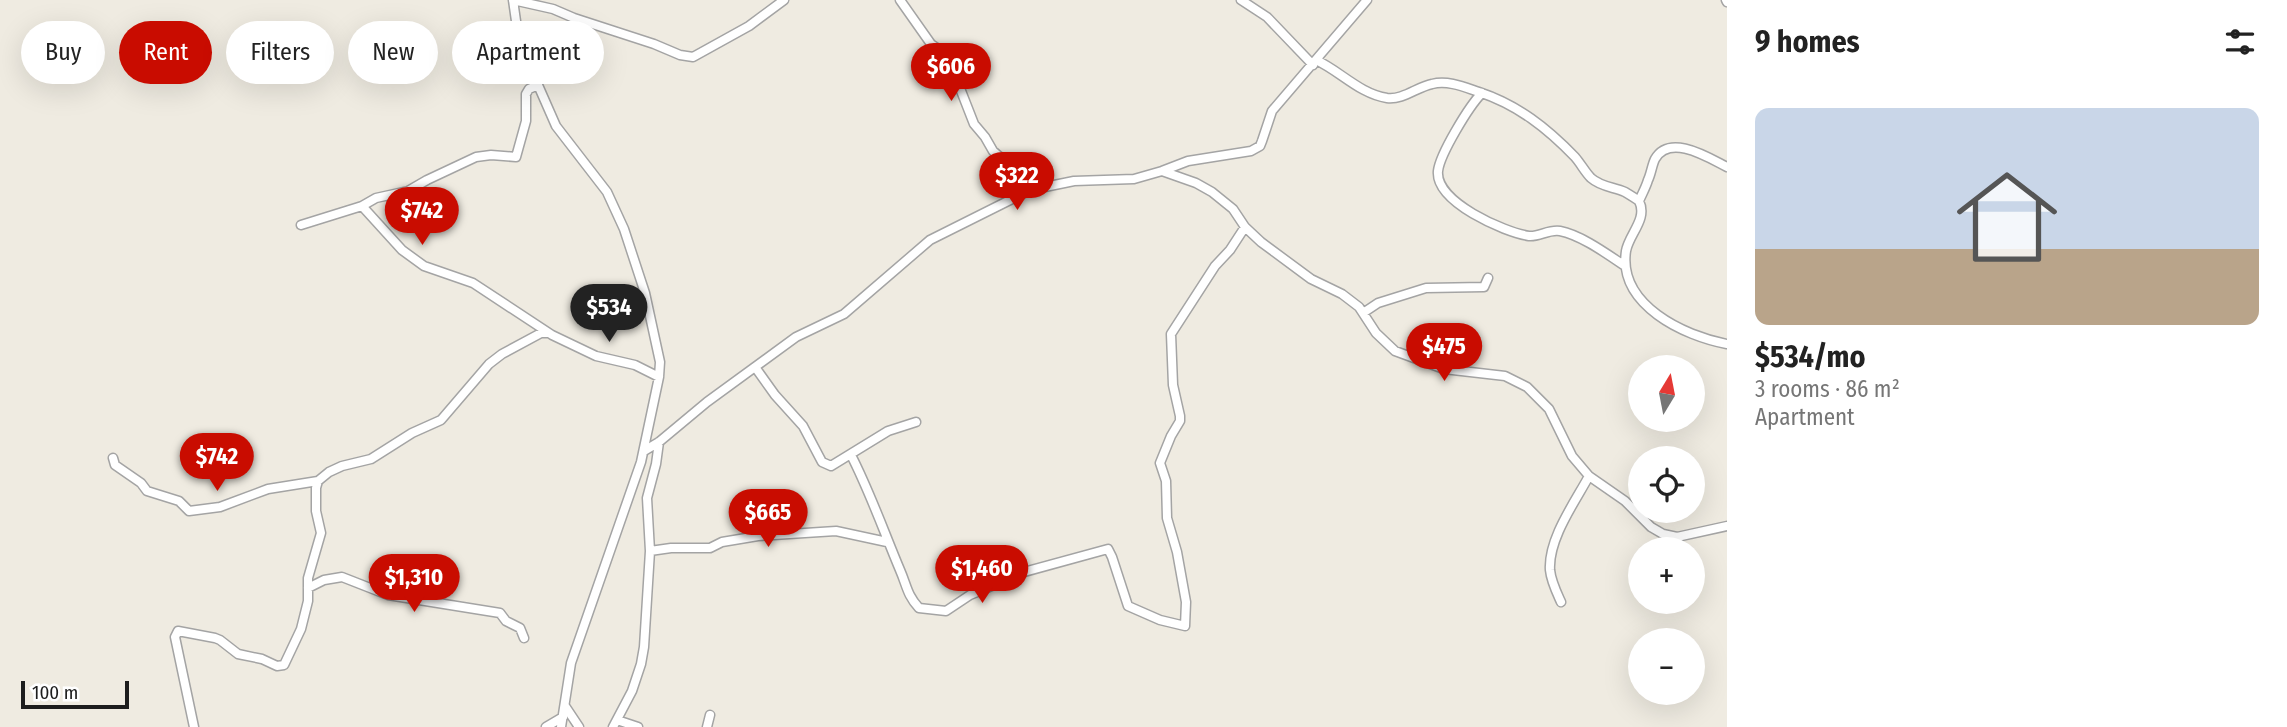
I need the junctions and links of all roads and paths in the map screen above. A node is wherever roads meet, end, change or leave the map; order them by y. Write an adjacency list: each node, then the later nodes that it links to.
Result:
1 (513, 0): 2 (street); 7 (street)
2 (785, 0)
3 (900, 0): 11 (street)
4 (1241, 0): 6 (street)
5 (1367, 0): 6 (street)
6 (1315, 62): 8 (street); 10 (street)
7 (538, 85): 13 (street); 22 (street)
8 (1482, 93): 12 (street); 16 (street)
9 (1727, 167): 12 (street)
10 (1162, 172): 11 (street); 15 (street)
11 (1030, 190): 21 (street)
12 (1639, 201): 16 (street)
13 (362, 206): 14 (street); 19 (street)
14 (300, 225)
15 (1245, 227): 18 (street); 31 (street)
16 (1625, 266): 20 (street)
17 (1488, 278): 18 (street)
18 (1363, 313): 28 (street)
19 (547, 333): 22 (street); 29 (street)
20 (1727, 344)
21 (755, 367): 24 (street); 26 (street)
22 (659, 377): 25 (street)
23 (916, 422): 26 (street)
24 (659, 442): 25 (street); 32 (street)
25 (644, 451): 36 (street)
26 (851, 455): 31 (street)
27 (113, 458): 29 (street)
28 (1589, 476): 30 (street); 34 (street)
29 (318, 481): 33 (street)
30 (1727, 526)
31 (887, 542): 32 (street)
32 (650, 551): 39 (street)
33 (308, 588): 35 (street); 40 (street)
34 (1561, 602)
35 (524, 638)
36 (564, 706): 38 (street); 43 (street)
37 (710, 715): 45 (street)
38 (563, 717): 41 (street); 42 (street)
39 (615, 723): 44 (street)
40 (194, 727)
41 (546, 727)
42 (561, 727)
43 (579, 727)
44 (638, 727)
45 (707, 727)

